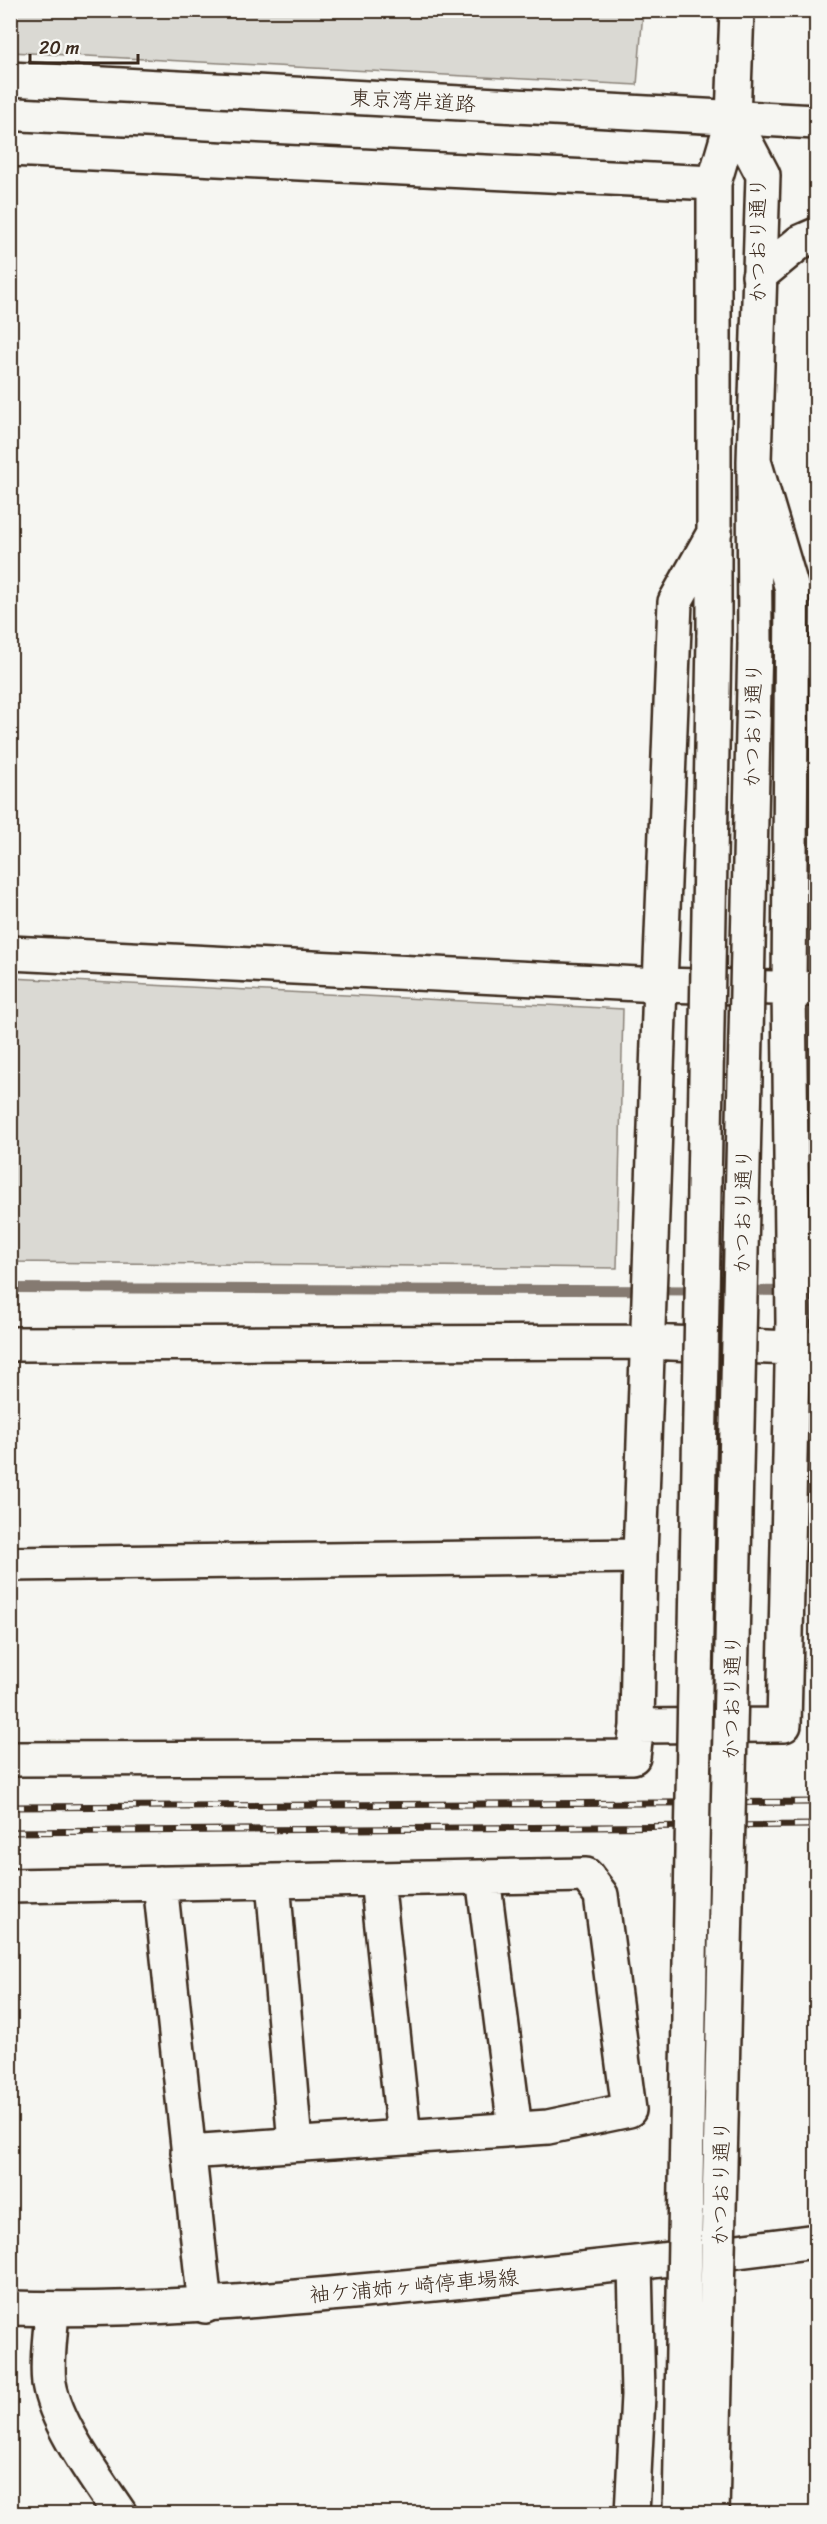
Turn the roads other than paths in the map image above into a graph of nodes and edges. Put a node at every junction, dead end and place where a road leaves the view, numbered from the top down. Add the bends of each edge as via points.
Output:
1 (737, 10) edge
2 (10, 79) edge
3 (733, 118) junction
4 (816, 122) edge
5 (10, 149) edge
6 (714, 183) junction
7 (816, 236) edge
8 (759, 276) junction
9 (754, 461) junction
10 (715, 531) junction
11 (10, 953) edge
12 (660, 985) junction
13 (803, 989) edge
14 (648, 1332) junction
15 (800, 1339) edge
16 (10, 1344) edge
17 (640, 1556) junction
18 (10, 1564) edge
19 (637, 1726) junction
20 (10, 1759) edge
21 (483, 1877) junction
22 (377, 1879) junction
23 (273, 1881) junction
24 (160, 1883) junction
25 (10, 1886) edge
26 (515, 2129) junction
27 (404, 2137) junction
28 (295, 2144) junction
29 (188, 2152) junction
30 (816, 2241) edge
31 (634, 2265) junction
32 (205, 2306) junction
33 (10, 2308) edge
34 (52, 2309) junction
35 (120, 2514) edge
36 (632, 2514) edge
37 (680, 2514) edge
38 (712, 2514) edge

1 - 3 main road
2 - 3 main road, 東京湾岸道路
3 - 4 main road, 東京湾岸道路
3 - 6 main road, かつおり通り
3 - 8 main road, かつおり通り via 763,175
5 - 6 main road
6 - 10 main road, かつおり通り
7 - 8 main road via 800,242
8 - 9 main road, かつおり通り
9 - 13 main road via 792,589
9 - 38 main road, かつおり通り, bridge via 755,643
10 - 12 main road via 675,602
10 - 37 main road, かつおり通り, bridge
11 - 12 main road
12 - 13 main road
12 - 14 main road
13 - 15 main road via 792,1250
14 - 15 main road
14 - 16 main road
14 - 17 main road
15 - 19 main road via 784,1725
17 - 18 main road
17 - 19 main road
19 - 20 main road via 633,1757
21 - 22 main road
21 - 26 main road
21 - 26 main road via 586,1875 601,1895 627,2099 628,2110 548,2127
22 - 23 main road
22 - 27 main road
23 - 24 main road
23 - 28 main road
24 - 25 main road
24 - 29 main road
26 - 27 main road
27 - 28 main road
28 - 29 main road
29 - 32 main road
30 - 31 main road, 袖ケ浦姉ヶ崎停車場線
31 - 32 main road, 袖ケ浦姉ヶ崎停車場線
31 - 36 main road via 638,2395
32 - 34 main road, 袖ケ浦姉ヶ崎停車場線
33 - 34 main road, 袖ケ浦姉ヶ崎停車場線
34 - 35 main road via 49,2382 54,2403

